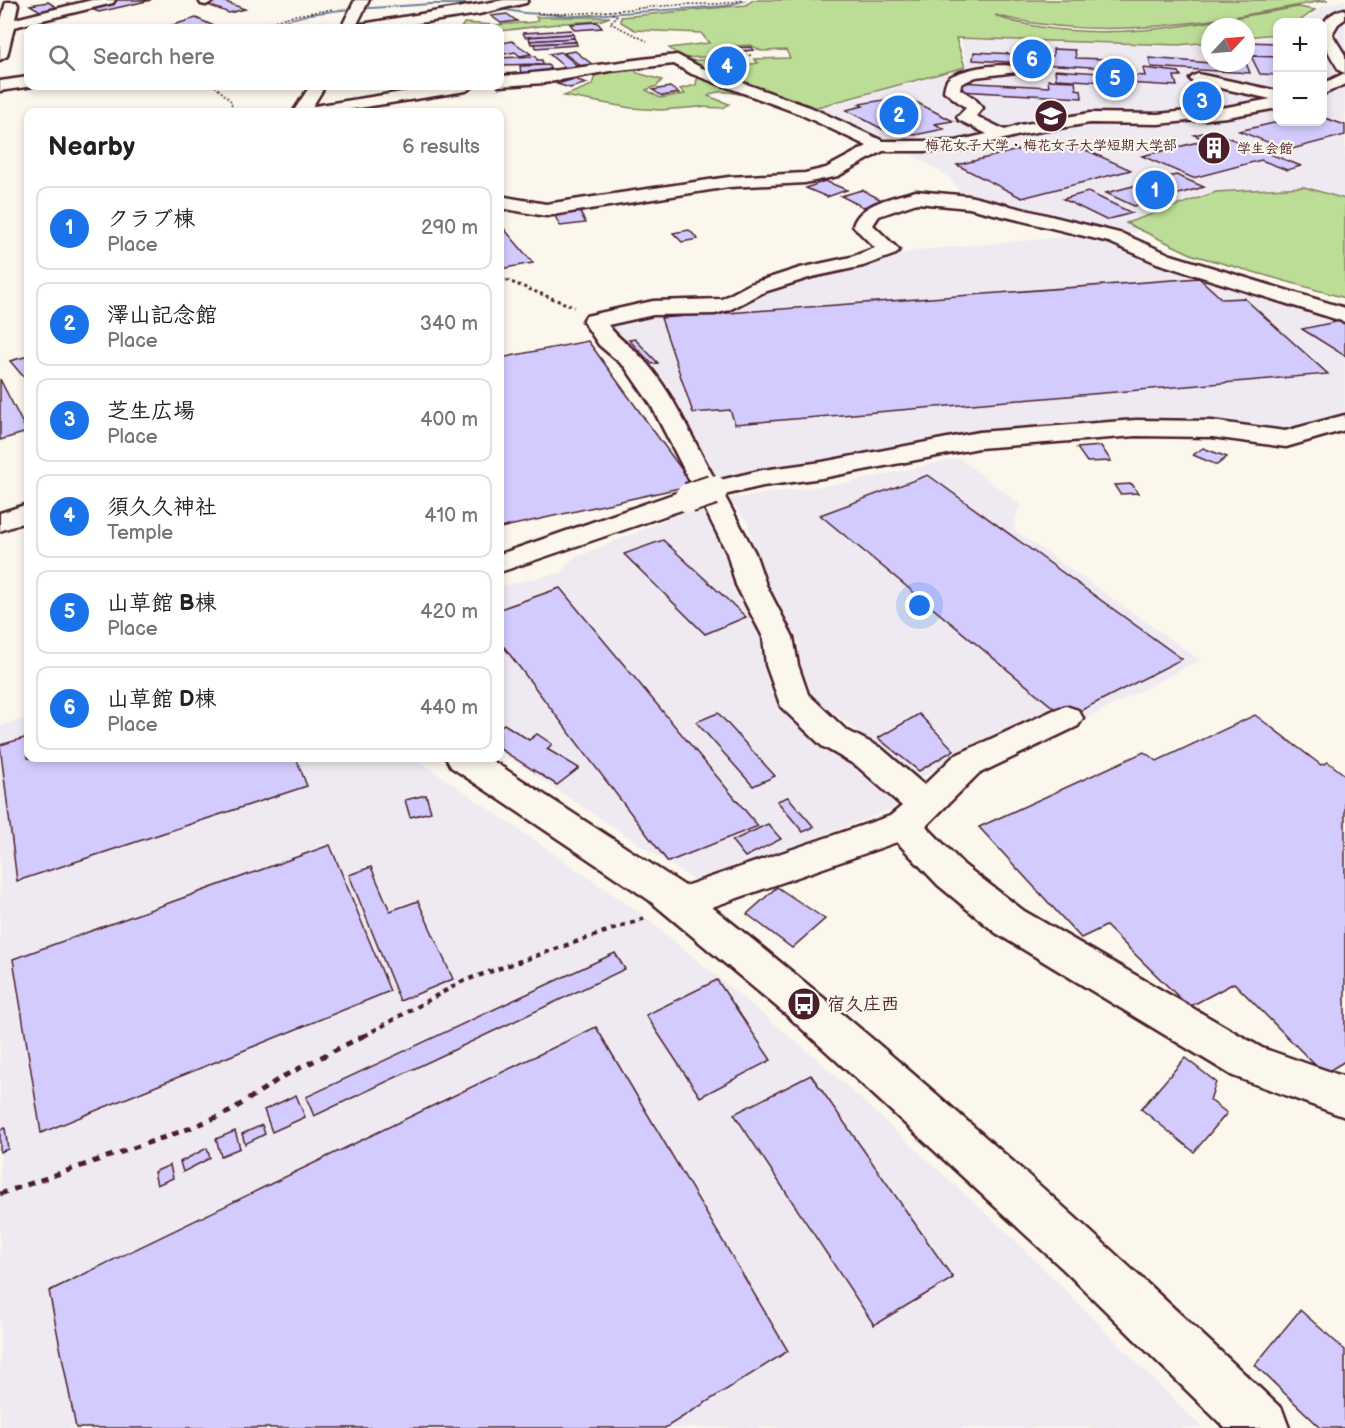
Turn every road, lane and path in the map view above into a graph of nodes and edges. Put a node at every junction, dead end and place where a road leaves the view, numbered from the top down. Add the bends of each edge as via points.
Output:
1 (12, 0) edge
2 (108, 0) edge
3 (521, 0) edge
4 (742, 0) edge
5 (359, 7) edge
6 (493, 7) junction
7 (612, 12) junction
8 (1344, 13) edge
9 (263, 24) edge
10 (350, 24) edge
11 (387, 24) edge
12 (6, 25) junction
13 (2, 47) edge
14 (742, 57) dead end
15 (677, 59) junction
16 (1345, 68) edge
17 (1011, 69) dead end
18 (1345, 78) edge
19 (1198, 79) dead end
20 (504, 81) edge
21 (24, 83) edge
22 (732, 84) junction
23 (0, 86) edge
24 (1327, 87) edge
25 (1327, 89) edge
26 (219, 90) edge
27 (315, 90) edge
28 (442, 90) edge
29 (1345, 93) edge
30 (1273, 95) edge
31 (1273, 104) edge
32 (230, 108) edge
33 (304, 108) edge
34 (332, 108) edge
35 (1047, 125) junction
36 (1004, 136) junction
37 (1079, 139) dead end
38 (880, 146) junction
39 (504, 203) edge
40 (504, 280) edge
41 (1345, 315) edge
42 (594, 321) junction
43 (1345, 422) edge
44 (24, 514) edge
45 (0, 523) edge
46 (504, 562) edge
47 (1066, 718) dead end
48 (470, 762) edge
49 (913, 815) junction
50 (683, 906) junction
51 (1345, 1097) edge
52 (0, 1194) edge
53 (1263, 1428) edge

1 - 12 street
2 - 12 street
3 - 6 street
4 - 7 path
5 - 9 path via 296,15
5 - 10 street
6 - 7 path via 554,14
6 - 11 street
7 - 15 path via 616,16 610,23
8 - 16 street via 1325,34
12 - 13 street
14 - 22 street via 738,80
15 - 20 street
15 - 22 street
17 - 36 street via 973,73 954,81 952,91 975,108 965,117
18 - 24 street
19 - 30 street
21 - 23 street
22 - 38 street via 806,111
25 - 29 street
26 - 32 path via 231,101
27 - 33 street
28 - 34 street
31 - 35 street via 1158,119 1090,118
35 - 36 street
35 - 37 street
36 - 38 street via 956,146
38 - 39 street via 832,172 805,178 729,182 546,210
40 - 42 path via 574,308
41 - 42 street via 1164,259 1116,238 969,202 916,197 865,218 863,226 888,250 757,288 729,304 653,308
42 - 49 street via 607,340 633,362 663,405 716,504 741,553 750,585 778,637 793,699 834,738 869,757
43 - 46 street via 1286,439 1212,429 1136,428 979,440 763,478 701,494
44 - 45 street
47 - 49 street via 966,765
48 - 50 street
49 - 50 street via 700,896
49 - 51 street via 951,875 1010,922 1248,1062
50 - 52 path via 463,981 282,1077 229,1112 188,1130
50 - 53 street via 804,1004 1081,1253

